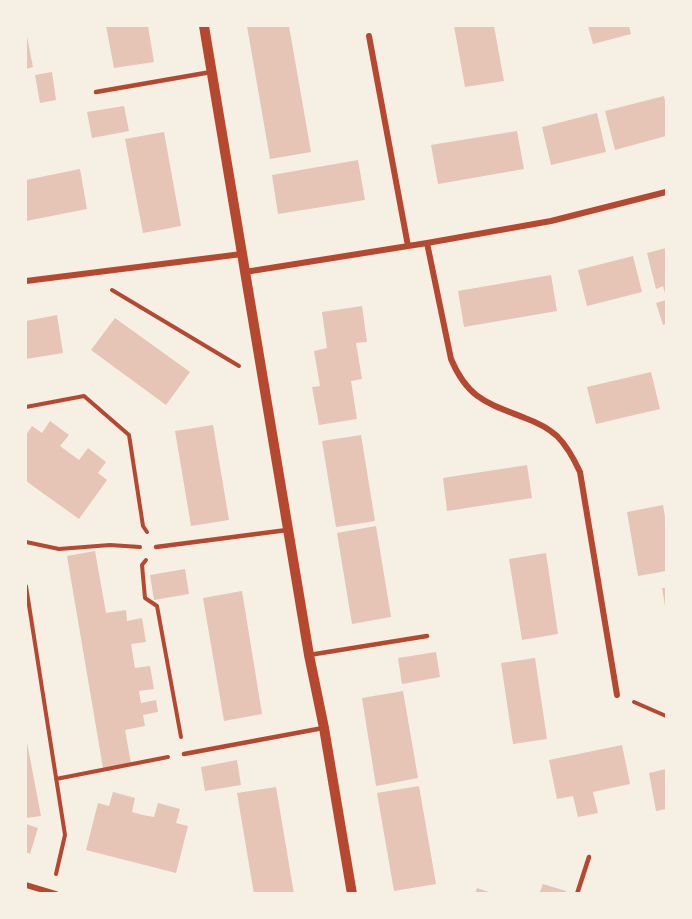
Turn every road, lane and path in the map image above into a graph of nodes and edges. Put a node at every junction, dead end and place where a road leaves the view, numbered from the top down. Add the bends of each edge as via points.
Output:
1 (204, 26) edge
2 (369, 36) dead end
3 (212, 72) junction
4 (96, 92) dead end
5 (666, 192) edge
6 (427, 243) junction
7 (408, 246) junction
8 (242, 254) junction
9 (245, 272) junction
10 (82, 273) junction
11 (26, 281) edge
12 (263, 380) junction
13 (26, 407) edge
14 (289, 530) junction
15 (26, 542) edge
16 (156, 548) junction
17 (26, 586) edge
18 (26, 625) edge
19 (32, 626) junction
20 (427, 636) dead end
21 (309, 655) junction
22 (617, 694) joint
23 (666, 716) edge
24 (324, 728) junction
25 (184, 754) junction
26 (56, 779) junction
27 (589, 857) dead end
28 (26, 885) edge
29 (40, 891) edge
30 (54, 893) edge
31 (352, 894) edge
32 (576, 894) edge

1 - 3 street
2 - 7 street
3 - 4 lane
3 - 8 street
5 - 6 street via 551,221
6 - 7 street
6 - 22 street via 451,359 459,376 486,402 538,423 557,436 571,452 580,472
7 - 9 street
8 - 9 street
8 - 10 street
9 - 12 street
10 - 11 street
10 - 12 path
12 - 14 street
13 - 16 path via 84,396 129,435 143,526
14 - 16 lane
14 - 21 street
15 - 16 path via 59,549 110,545
16 - 25 path via 142,565 146,598 157,606
17 - 19 path
18 - 19 path
19 - 26 path
20 - 21 lane
21 - 24 street
22 - 23 path
24 - 25 lane
24 - 31 street
25 - 26 path
26 - 30 path via 65,835
27 - 32 lane
28 - 29 street
29 - 30 street

